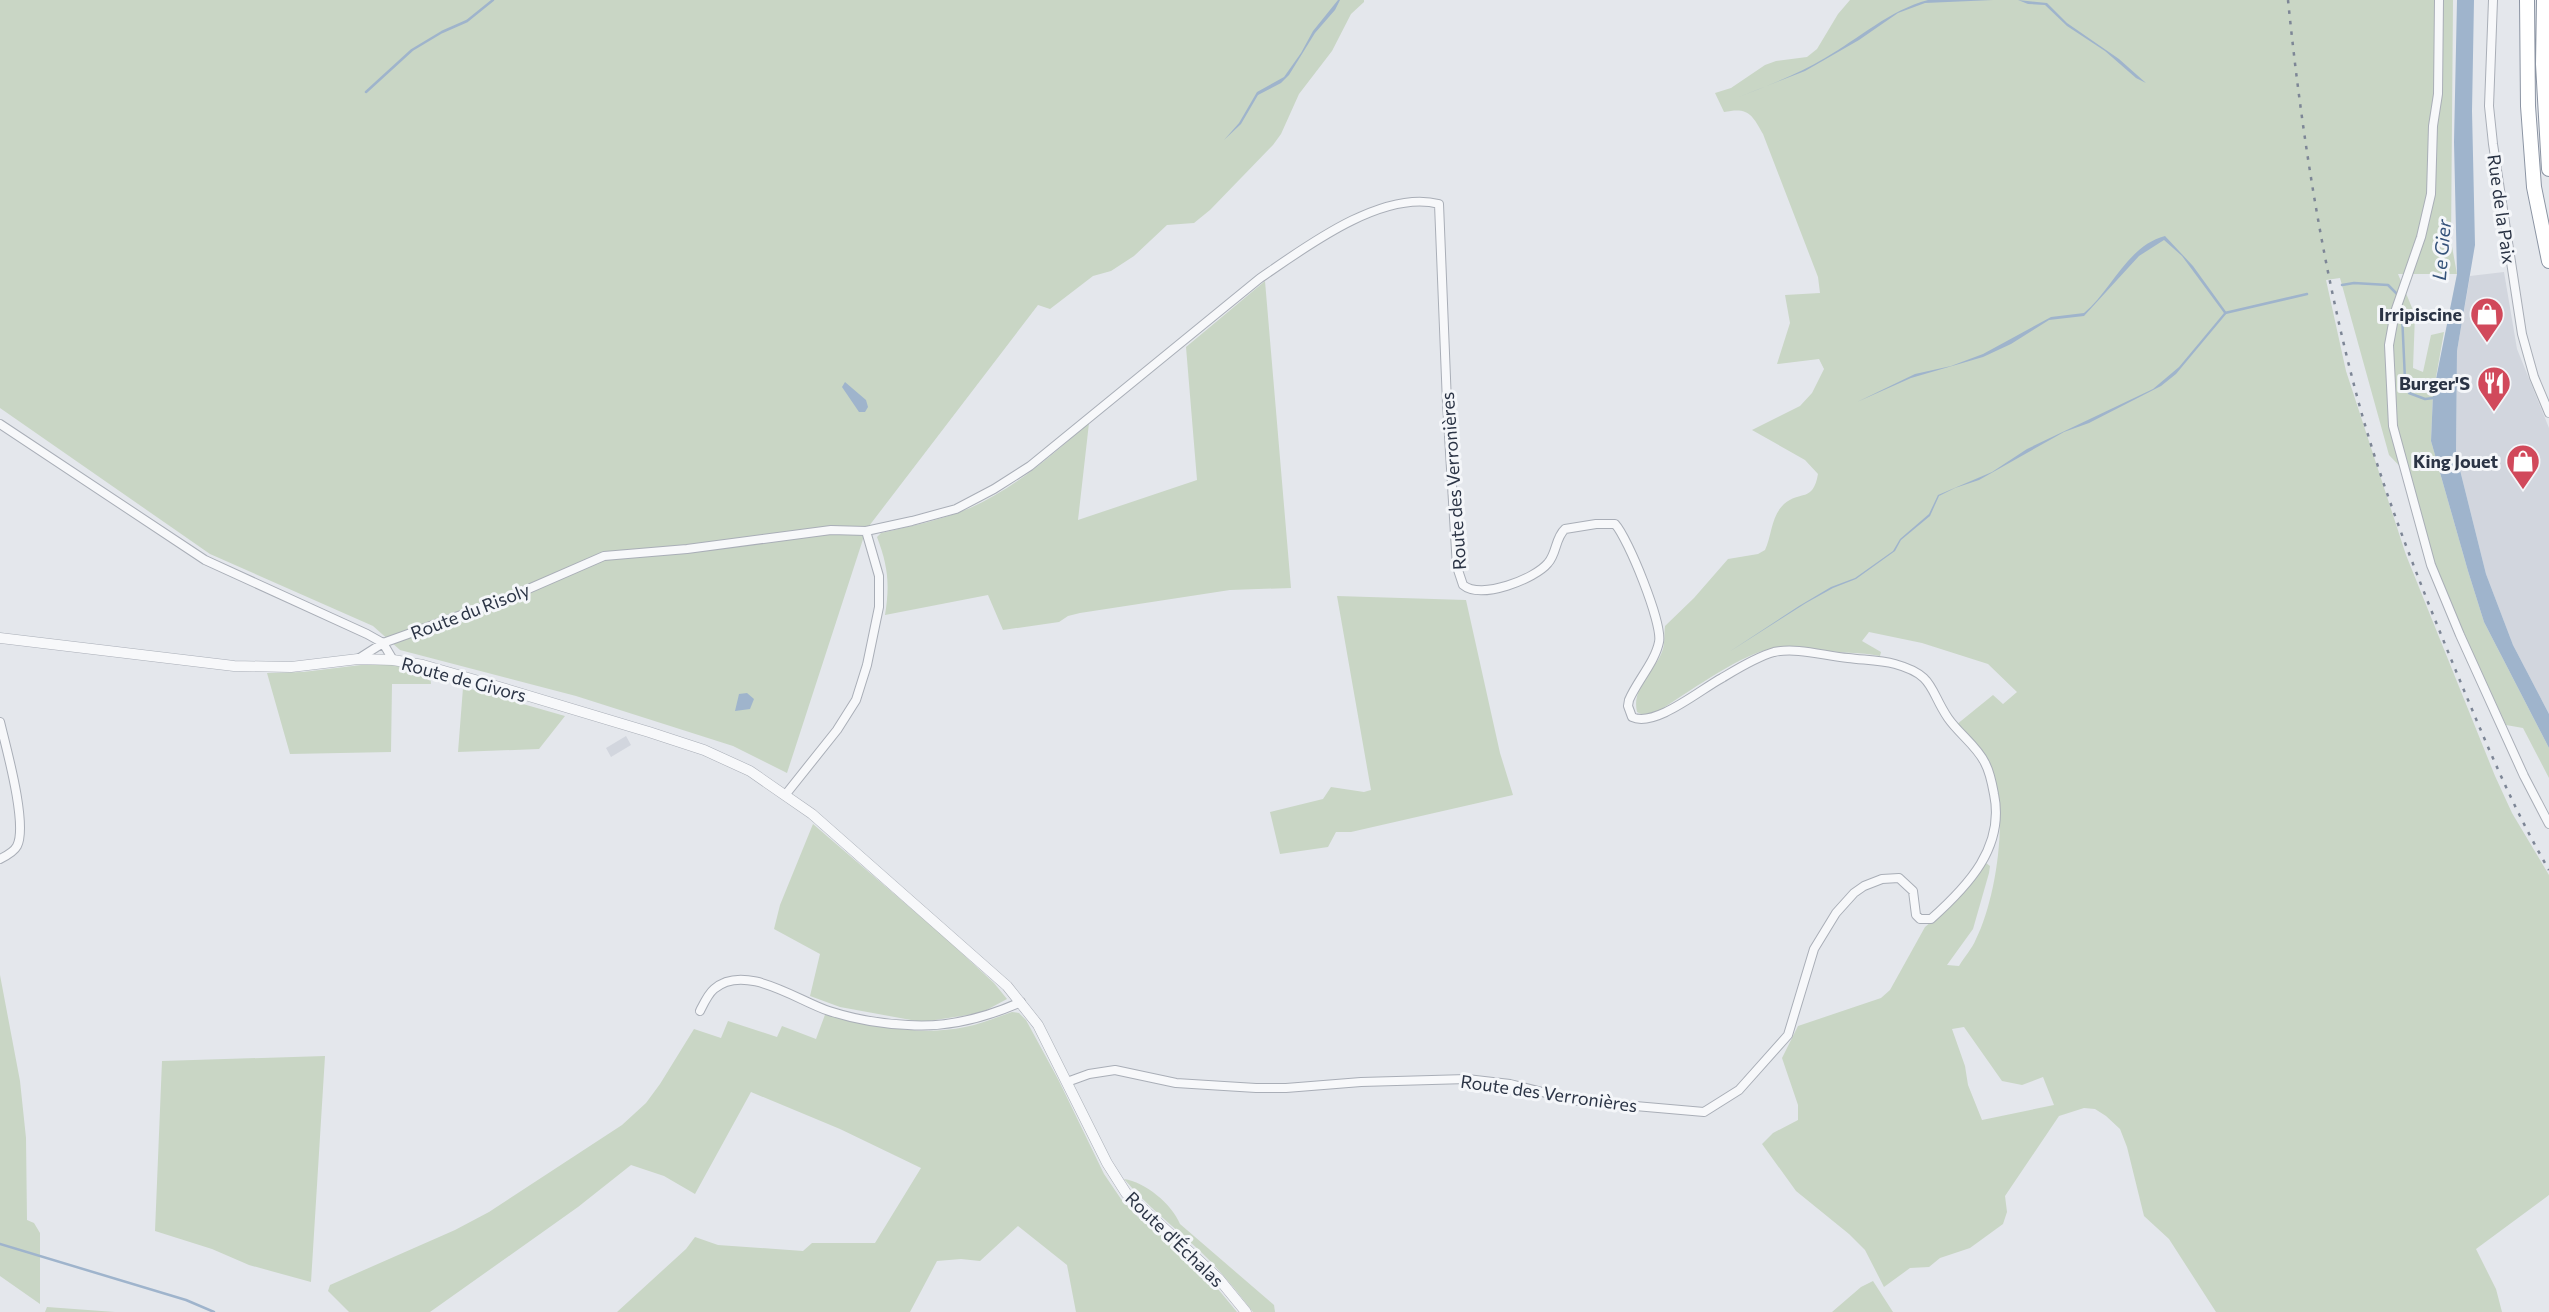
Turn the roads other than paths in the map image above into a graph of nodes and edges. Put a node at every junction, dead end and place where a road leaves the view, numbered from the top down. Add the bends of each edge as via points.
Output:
1 (2439, 0) edge
2 (2493, 0) edge
3 (2527, 0) edge
4 (2544, 0) edge
5 (2549, 169) edge
6 (2549, 261) edge
7 (2549, 413) edge
8 (0, 424) edge
9 (866, 531) junction
10 (0, 638) edge
11 (383, 643) junction
12 (358, 659) junction
13 (393, 660) junction
14 (0, 722) edge
15 (786, 794) junction
16 (2549, 824) edge
17 (0, 859) edge
18 (1021, 1002) junction
19 (700, 1011) dead end
20 (1067, 1082) junction
21 (1245, 1312) edge

1 - 16 street via 2431,194 2389,345 2393,426 2431,565
2 - 7 street, Rue de la Paix via 2489,106 2493,145 2522,334
3 - 6 highway via 2534,187
4 - 5 highway
8 - 11 street via 205,560
9 - 11 street, Route du Risoly via 831,530 604,555 503,600
9 - 15 street via 879,576 879,607 867,665 856,700
9 - 20 street, Route des Verronières via 956,509 994,489 1069,436 1270,271 1366,215 1429,201 1439,204 1447,416 1457,567 1463,585 1476,591 1529,578 1552,558 1565,529 1615,524 1641,576 1660,634 1629,700 1632,717 1642,720 1660,715 1720,678 1773,653 1894,664 1928,681 1949,720 1978,753 1990,776 1996,804 1994,832 1989,850 1964,888 1931,919 1916,915 1913,891 1899,878 1882,879 1854,893 1814,948 1788,1035 1740,1090 1703,1112 1578,1101 1467,1079 1256,1088 1176,1083 1115,1070
10 - 12 street, Route de Givors via 234,666 291,667
11 - 12 street, Route du Risoly
11 - 13 street
12 - 13 street, Route de Givors
13 - 15 street, Route de Givors via 424,665 704,750
14 - 17 street via 21,833 16,848
15 - 18 street, Route de Givors via 965,947
18 - 19 street via 959,1024 907,1026 830,1011 759,981 739,981 717,986
18 - 20 street, Route d'Échalas
20 - 21 street, Route d'Échalas via 1107,1163 1134,1203 1219,1279

